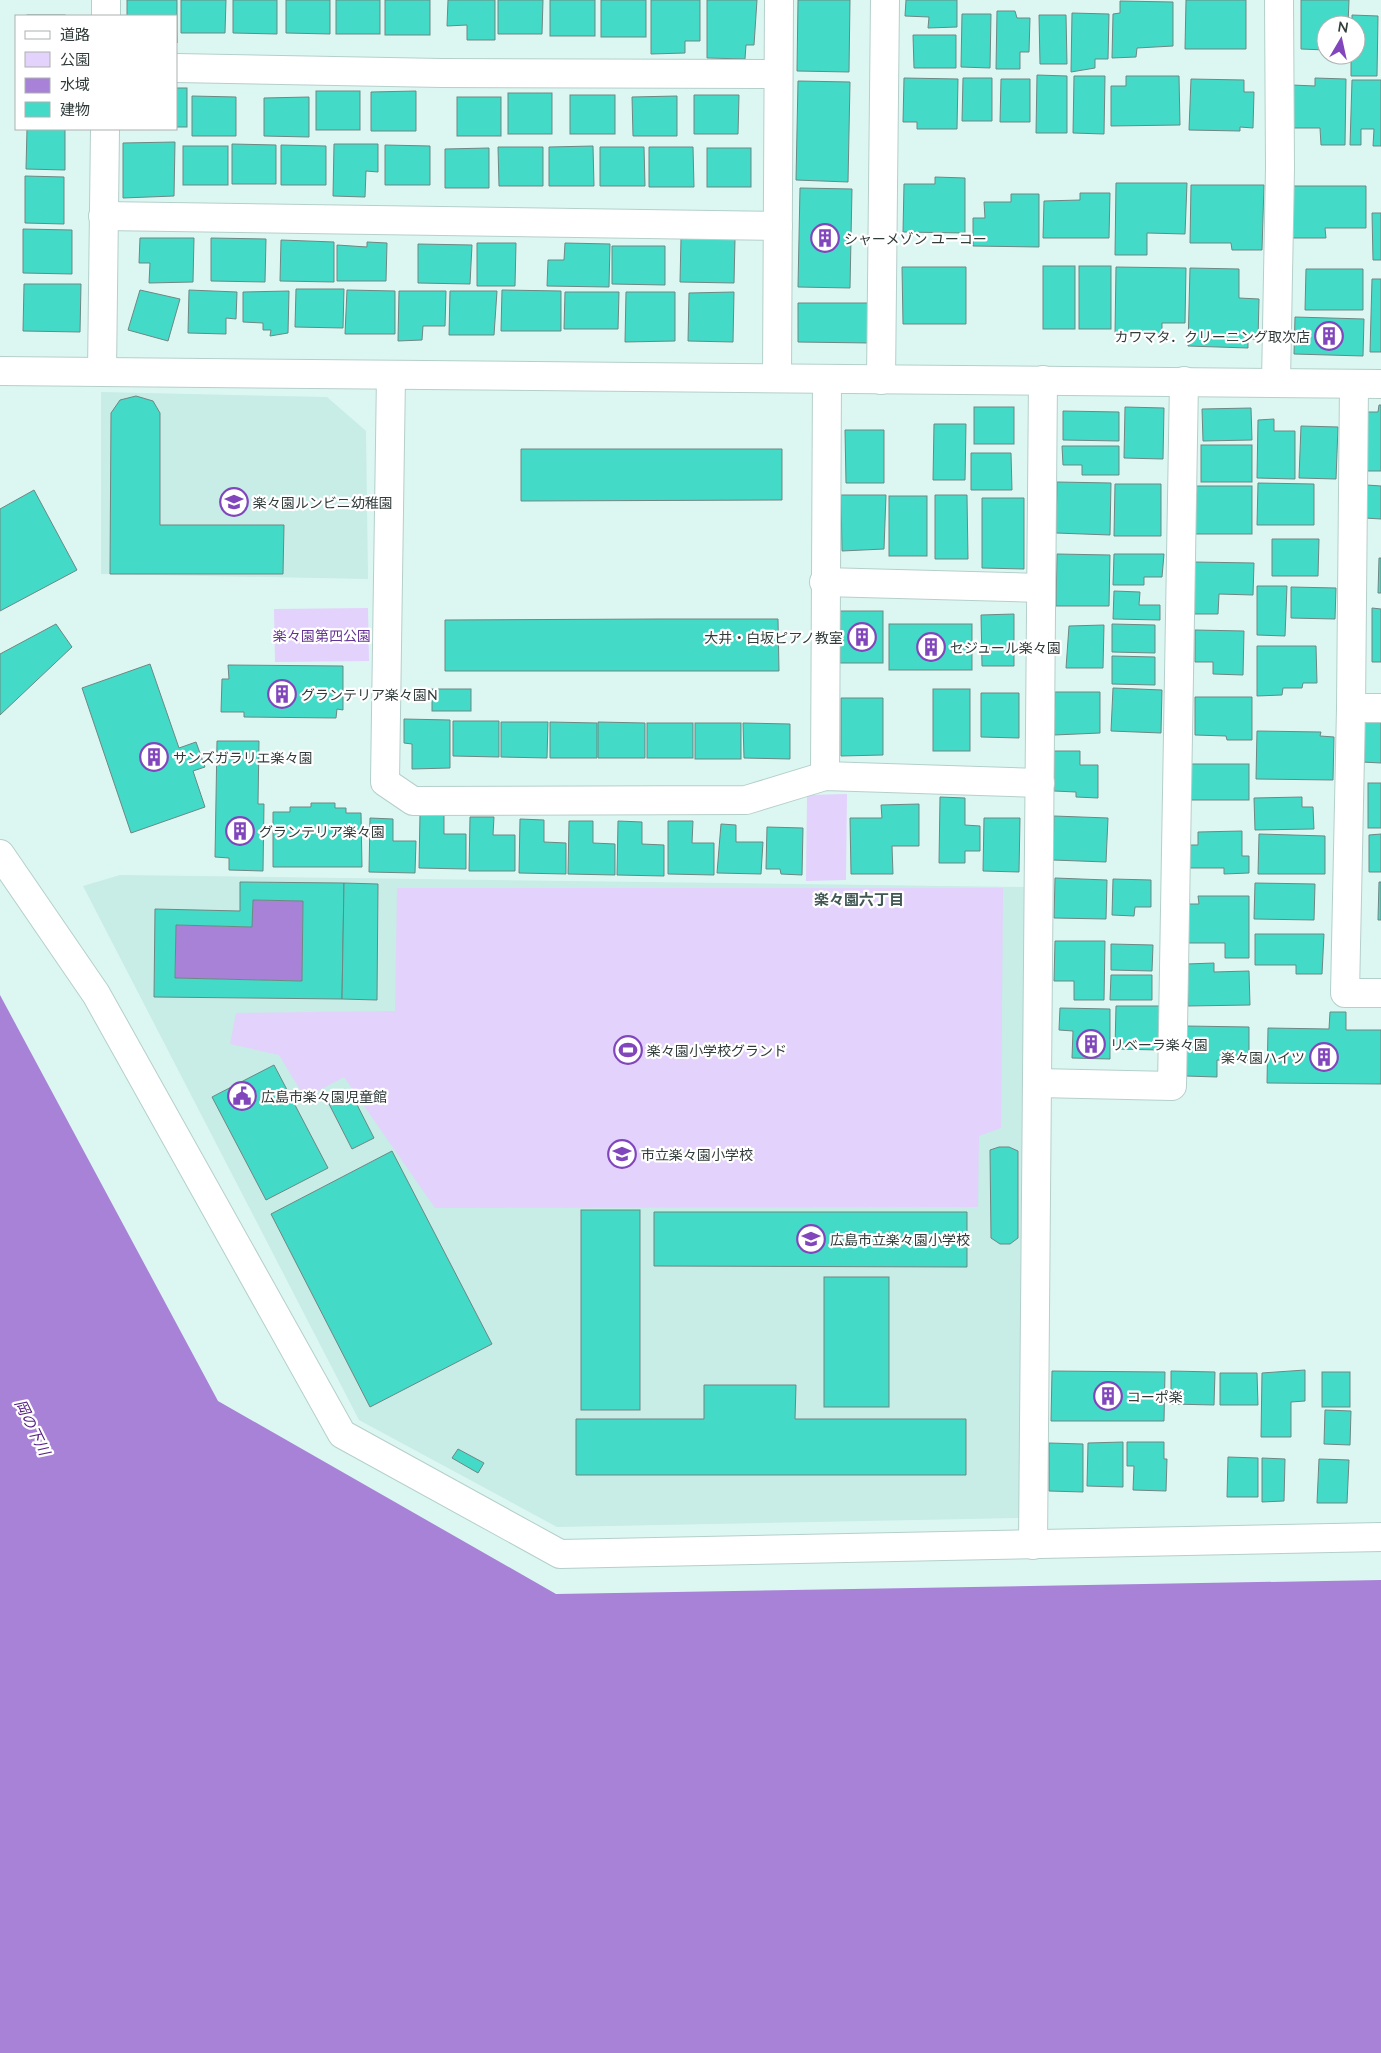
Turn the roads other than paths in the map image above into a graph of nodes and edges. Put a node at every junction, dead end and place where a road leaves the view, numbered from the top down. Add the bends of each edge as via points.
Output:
1 (106, 0) edge
2 (779, 0) edge
3 (885, 0) edge
4 (1279, 0) edge
5 (106, 15) edge
6 (178, 68) edge
7 (778, 74) junction
8 (104, 130) edge
9 (103, 216) junction
10 (778, 226) junction
11 (0, 371) edge
12 (102, 372) junction
13 (391, 375) junction
14 (777, 378) junction
15 (827, 379) junction
16 (880, 380) junction
17 (1043, 380) junction
18 (1184, 381) junction
19 (1276, 382) junction
20 (1354, 384) junction
21 (1381, 384) edge
22 (824, 582) junction
23 (1041, 588) junction
24 (1351, 708) junction
25 (1381, 708) edge
26 (825, 776) junction
27 (1040, 783) junction
28 (0, 854) edge
29 (1381, 993) edge
30 (1038, 1083) junction
31 (1381, 1537) edge
32 (1033, 1545) junction

1 - 5 street
2 - 7 street
3 - 16 street
4 - 19 street
6 - 7 street
7 - 10 street
8 - 9 street
9 - 10 street
9 - 12 street
10 - 14 street
11 - 12 street
12 - 13 street
13 - 14 street
13 - 26 street via 385,782 413,801 746,800
14 - 15 street
15 - 16 street
15 - 22 street
16 - 17 street
17 - 18 street
17 - 23 street
18 - 19 street
18 - 30 street via 1172,1086
19 - 20 street
20 - 21 street
20 - 24 street
22 - 23 street
22 - 26 street
23 - 27 street
24 - 25 street
24 - 29 street via 1345,993
26 - 27 street
27 - 30 street
28 - 32 street via 96,994 342,1434 560,1554
30 - 32 street
31 - 32 street

